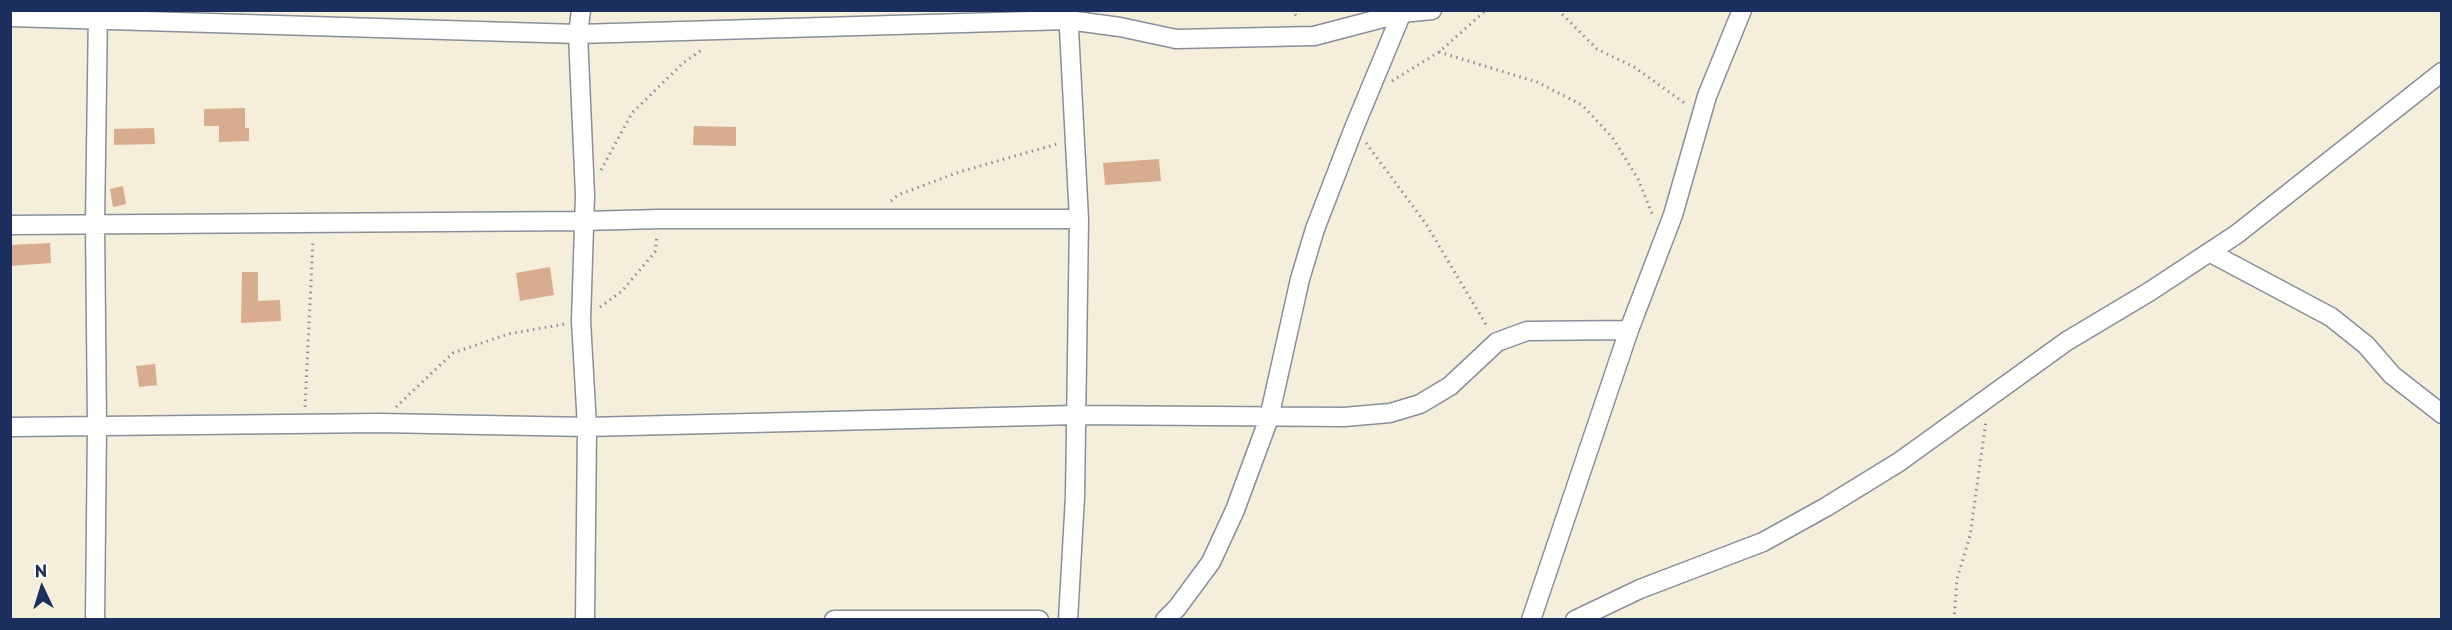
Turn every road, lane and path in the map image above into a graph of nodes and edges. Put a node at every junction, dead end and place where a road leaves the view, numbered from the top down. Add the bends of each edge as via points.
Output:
1 (581, 10) edge
2 (1432, 10) edge
3 (1486, 10) edge
4 (1558, 10) edge
5 (1742, 10) edge
6 (1403, 12) edge
7 (98, 15) edge
8 (1068, 15) edge
9 (10, 17) edge
10 (729, 30) junction
11 (578, 34) junction
12 (1439, 52) junction
13 (2442, 72) edge
14 (1368, 97) junction
15 (1702, 114) junction
16 (1354, 128) junction
17 (1076, 139) junction
18 (585, 195) junction
19 (872, 218) junction
20 (660, 219) junction
21 (1079, 219) junction
22 (583, 221) junction
23 (314, 223) junction
24 (95, 224) junction
25 (10, 225) edge
26 (1663, 241) junction
27 (2209, 252) junction
28 (581, 321) junction
29 (1629, 330) junction
30 (1497, 342) junction
31 (1989, 398) junction
32 (2442, 414) edge
33 (1076, 415) junction
34 (1269, 418) junction
35 (304, 423) junction
36 (380, 423) junction
37 (97, 425) junction
38 (10, 427) edge
39 (587, 427) junction
40 (95, 620) edge
41 (585, 620) edge
42 (834, 620) edge
43 (1039, 620) edge
44 (1068, 620) edge
45 (1165, 620) edge
46 (1531, 620) edge
47 (1575, 620) edge
48 (1953, 620) edge

1 - 11 street
2 - 6 street
3 - 12 path
4 - 15 path via 1597,50 1634,67
5 - 15 street
6 - 8 street via 1314,36 1176,39
6 - 14 street
7 - 9 street
7 - 11 street
7 - 24 street
8 - 10 street
8 - 17 street
10 - 11 street
10 - 18 path via 683,63 632,113
11 - 18 street
12 - 14 path
12 - 26 path via 1537,82 1582,105 1612,137 1638,179
13 - 27 street
14 - 16 street
15 - 26 street
16 - 30 path via 1426,224
16 - 34 street via 1300,279
17 - 19 path via 959,172 898,195
17 - 21 street
18 - 22 street
19 - 20 street
19 - 21 street
20 - 22 street
20 - 28 path via 655,252 622,291
21 - 33 street
22 - 23 street
22 - 28 street
23 - 24 street
23 - 35 path
24 - 25 street
24 - 37 street
26 - 29 street
27 - 31 street via 2067,341
27 - 32 street via 2331,317 2366,345 2392,375
28 - 36 path via 508,334 453,353
28 - 39 street
29 - 30 street via 1527,331
29 - 46 street
30 - 34 street via 1450,386 1420,404 1390,413
31 - 47 street via 1899,462 1763,542 1640,589
31 - 48 path via 1970,536 1957,579
33 - 34 street
33 - 39 street
33 - 44 street
34 - 45 street via 1211,562
35 - 36 street
35 - 37 street
36 - 39 street
37 - 38 street
37 - 40 street
39 - 41 street
42 - 43 street

